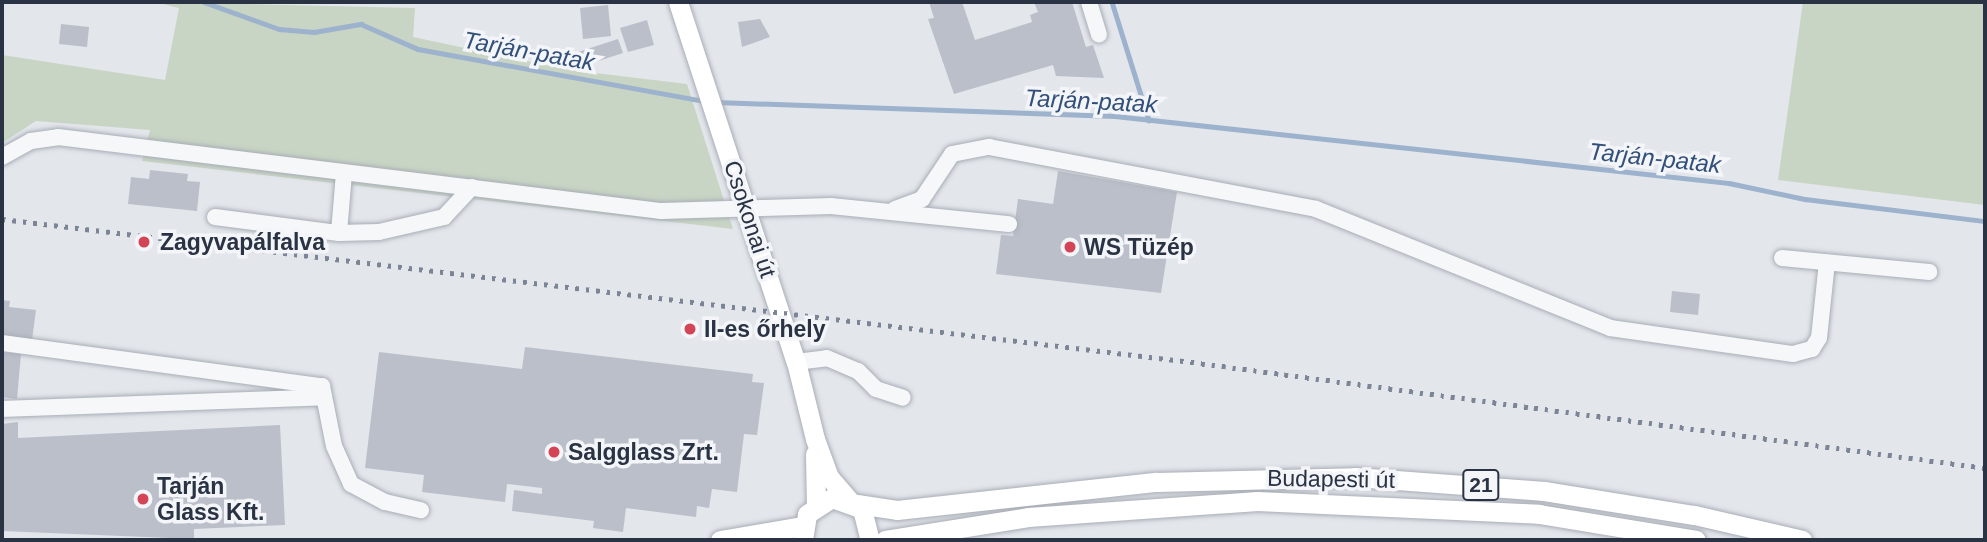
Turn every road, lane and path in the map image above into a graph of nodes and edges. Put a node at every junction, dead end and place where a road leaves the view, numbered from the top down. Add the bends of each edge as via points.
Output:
1 (678, 2) edge
2 (1089, 2) edge
3 (1100, 34) dead end
4 (2, 157) edge
5 (344, 173) junction
6 (472, 187) junction
7 (746, 205) junction
8 (895, 209) junction
9 (215, 217) dead end
10 (1009, 224) dead end
11 (339, 233) junction
12 (1782, 258) dead end
13 (1827, 262) junction
14 (1929, 272) dead end
15 (2, 343) edge
16 (796, 362) junction
17 (324, 397) junction
18 (903, 398) dead end
19 (2, 409) edge
20 (815, 439) junction
21 (853, 502) junction
22 (816, 505) junction
23 (421, 510) dead end
24 (803, 533) edge
25 (720, 540) edge
26 (870, 540) edge
27 (886, 540) edge
28 (1696, 540) edge
29 (1802, 540) edge

1 - 7 main road, Csokonai út
2 - 3 street
4 - 5 street via 45,137
5 - 6 street
5 - 11 street
6 - 7 street via 671,212
6 - 11 street via 444,217 379,232
7 - 8 street
7 - 16 main road, Csokonai út
8 - 10 street
8 - 13 street via 922,199 952,154 989,147 1316,209 1631,334 1793,354 1812,349 1819,338
9 - 11 street
12 - 13 street
13 - 14 street
15 - 17 street via 322,386
16 - 18 street via 827,359 858,371 876,389
16 - 20 main road, Csokonai út
17 - 19 street
17 - 23 street via 334,446 352,484 384,502
20 - 21 main road via 829,477
20 - 22 main road
21 - 22 main road, 21 via 832,498
21 - 26 main road via 870,522
21 - 29 main road, Budapesti út / 21 via 897,510 1156,482 1355,477 1544,491 1695,515
22 - 24 main road
24 - 25 main road
27 - 28 main road, Budapesti út / 21 via 1028,517 1257,501 1539,513

